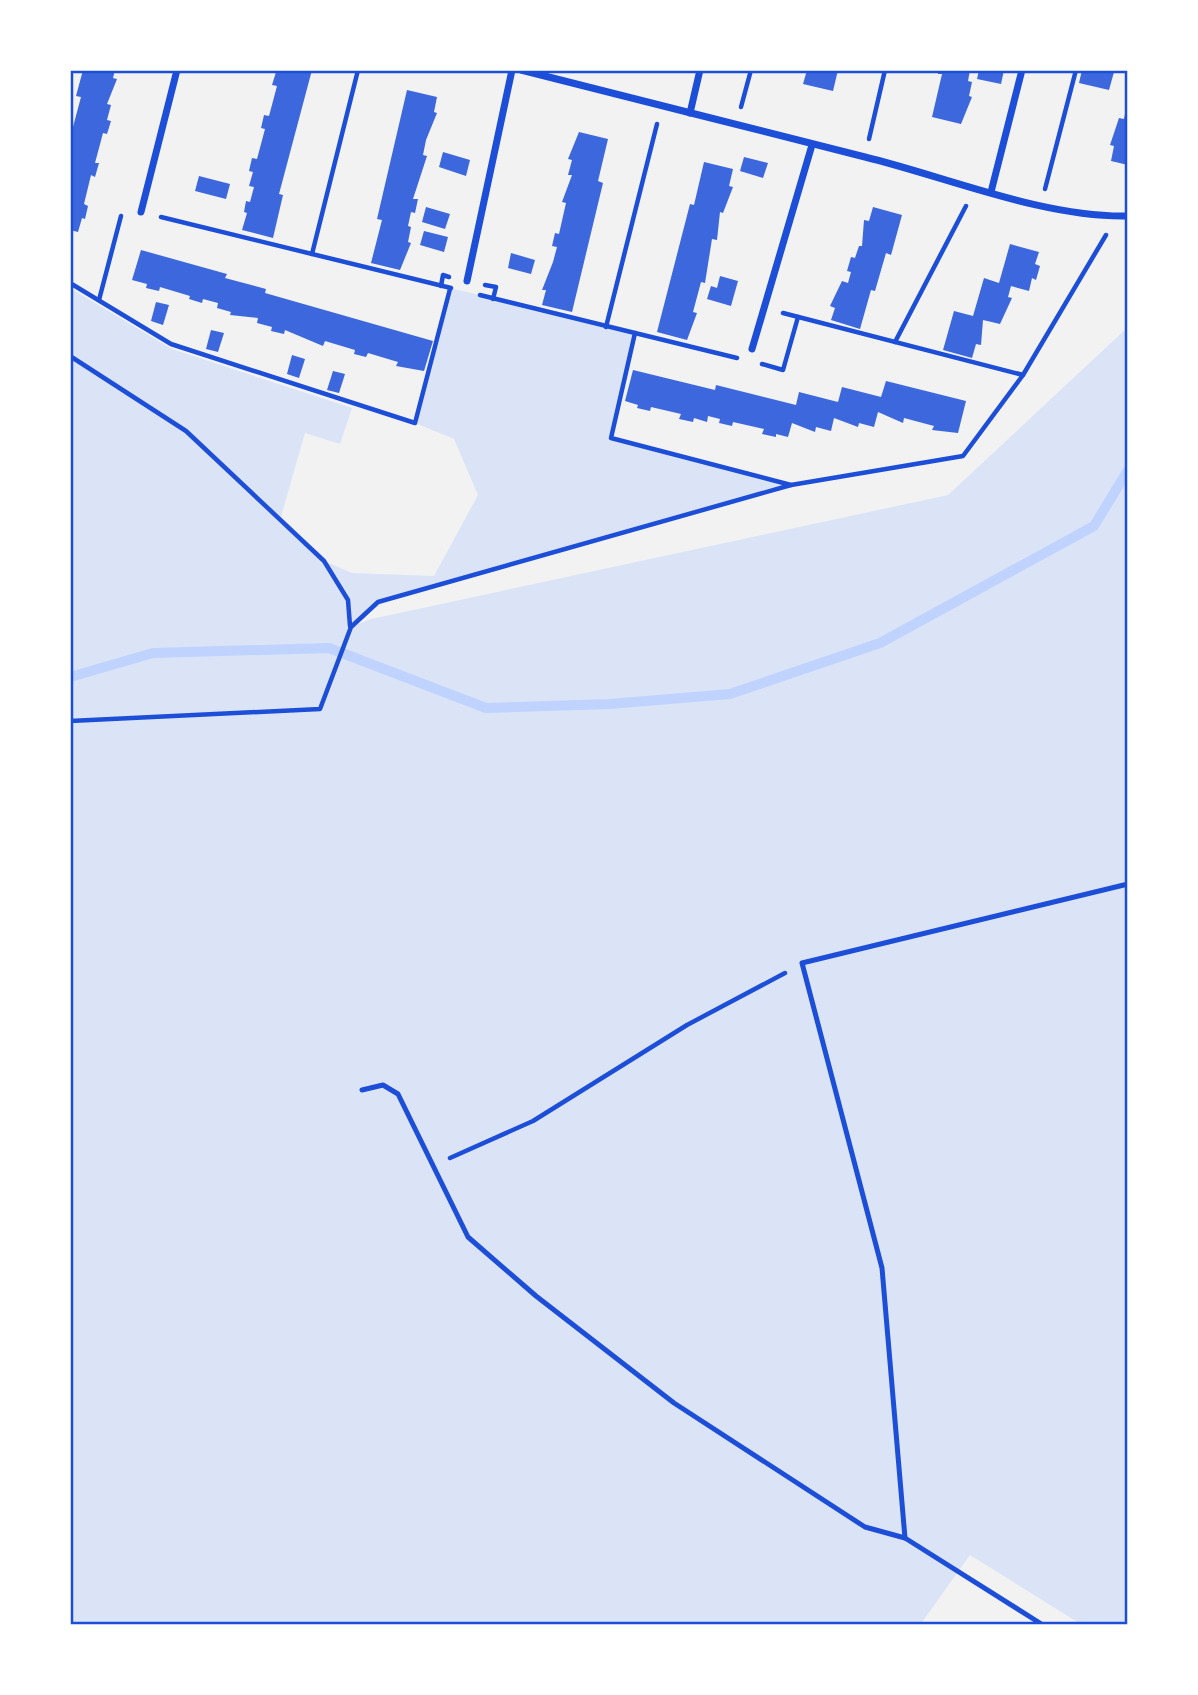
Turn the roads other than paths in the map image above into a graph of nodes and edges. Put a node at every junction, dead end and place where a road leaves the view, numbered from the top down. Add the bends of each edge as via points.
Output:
1 (177, 70) edge
2 (512, 70) edge
3 (521, 70) edge
4 (700, 70) edge
5 (1022, 70) edge
6 (690, 113) junction
7 (812, 145) junction
8 (991, 192) junction
9 (141, 212) road end
10 (1128, 216) edge
11 (467, 281) dead end
12 (752, 349) dead end
13 (1128, 884) edge
14 (362, 1090) dead end
15 (905, 1538) junction
16 (1043, 1625) edge

1 - 9 street
2 - 11 street
3 - 6 street
4 - 6 street
5 - 8 street
6 - 7 street
7 - 8 street
7 - 12 street
8 - 10 street via 1079,212
13 - 15 lane via 802,964 882,1268
14 - 15 lane via 383,1086 398,1094 468,1237 536,1296 685,1411 864,1527
15 - 16 lane

